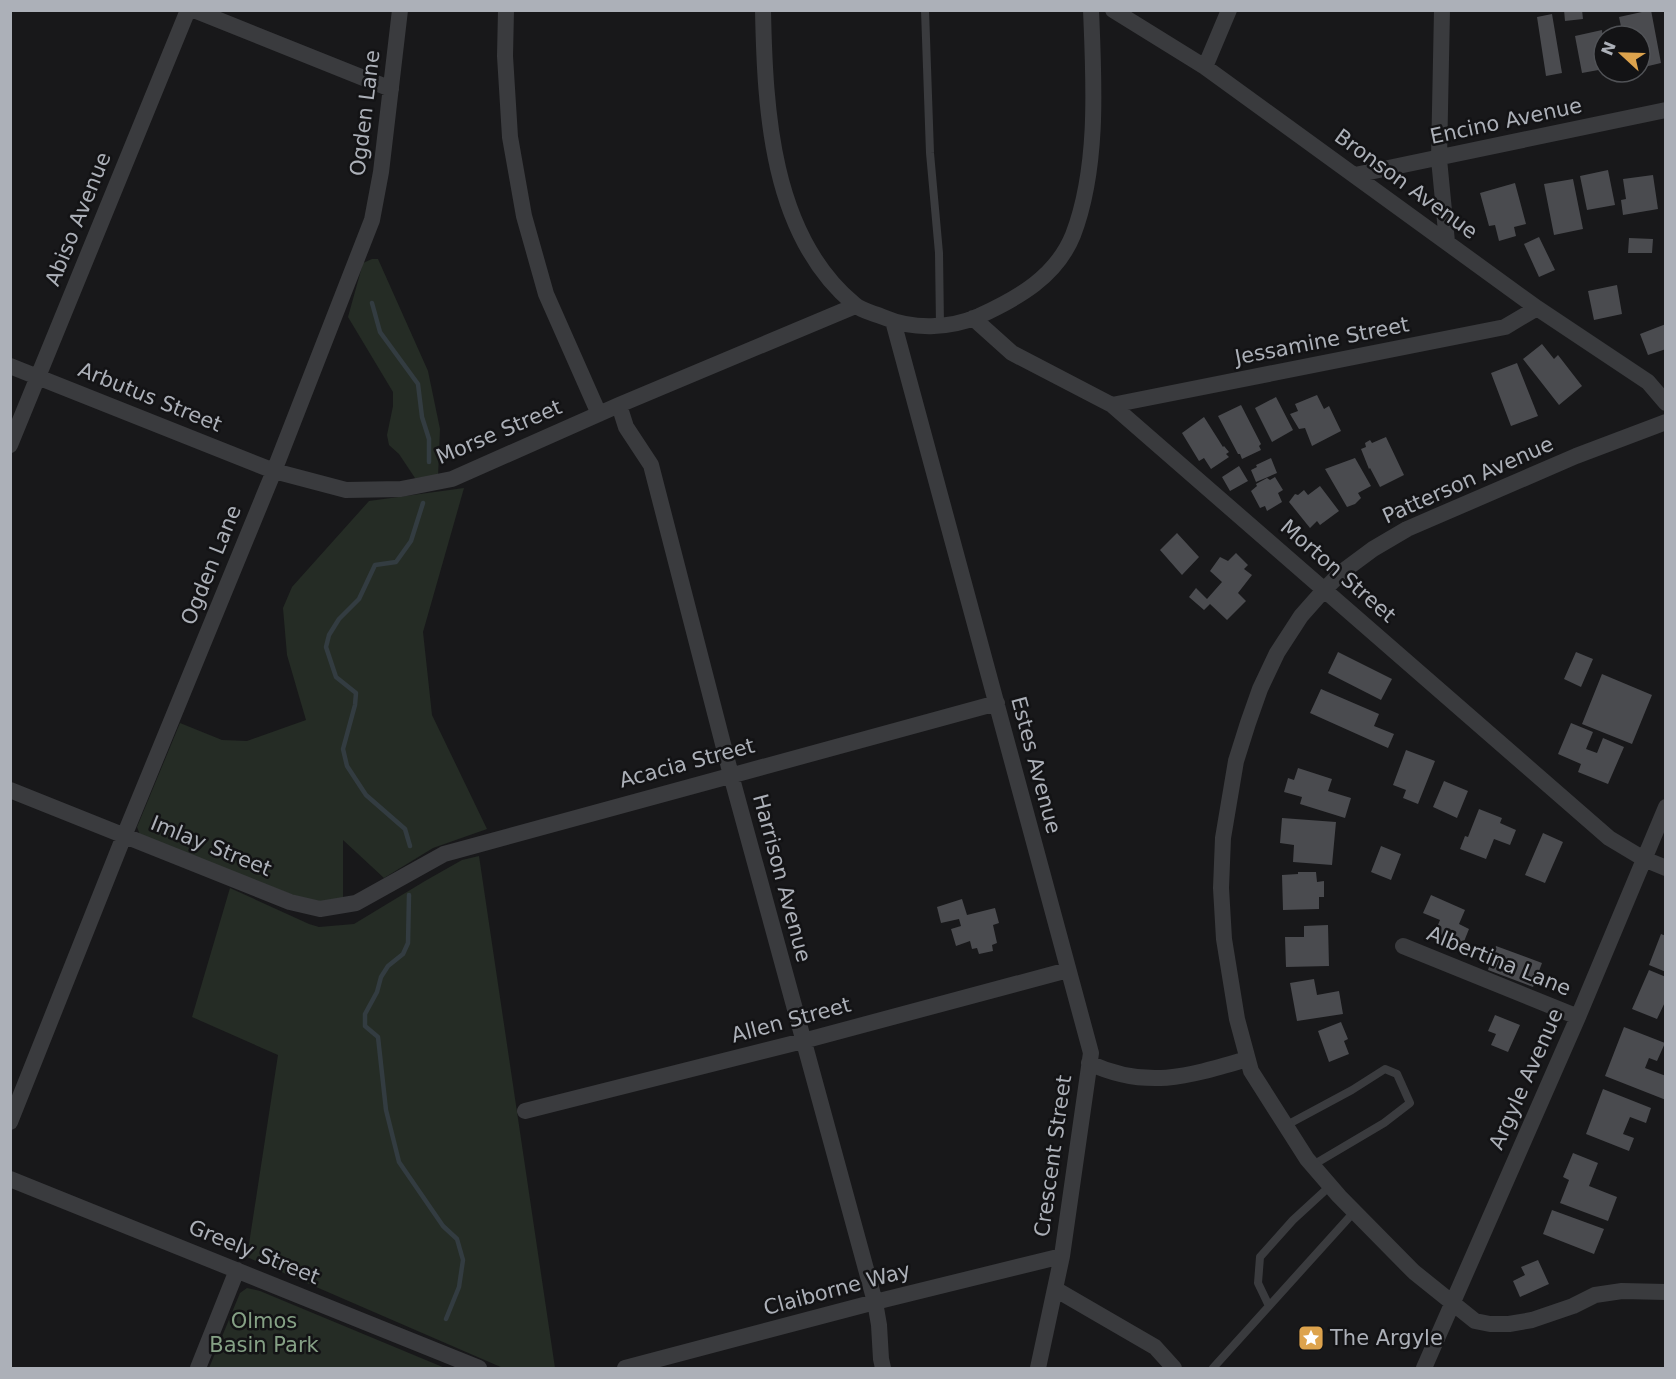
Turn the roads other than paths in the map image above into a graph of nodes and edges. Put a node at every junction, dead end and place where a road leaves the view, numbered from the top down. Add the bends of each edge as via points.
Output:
1 (188, 10) edge
2 (194, 10) edge
3 (400, 10) edge
4 (506, 10) edge
5 (763, 10) edge
6 (925, 10) edge
7 (1091, 10) edge
8 (1113, 10) edge
9 (1229, 10) edge
10 (1442, 10) edge
11 (1205, 67) junction
12 (391, 89) junction
13 (1665, 110) edge
14 (1439, 159) junction
15 (1355, 175) junction
16 (1447, 242) junction
17 (855, 306) junction
18 (1537, 308) junction
19 (974, 318) junction
20 (893, 321) junction
21 (940, 326) junction
22 (10, 366) edge
23 (38, 376) junction
24 (1665, 403) edge
25 (619, 405) junction
26 (1112, 405) junction
27 (599, 414) junction
28 (1665, 422) edge
29 (10, 445) edge
30 (274, 471) junction
31 (1324, 590) junction
32 (997, 703) junction
33 (731, 775) junction
34 (10, 790) edge
35 (1665, 807) edge
36 (124, 836) junction
37 (1644, 859) junction
38 (1665, 868) edge
39 (396, 882) joint
40 (1403, 946) dead end
41 (1068, 970) junction
42 (1578, 1017) junction
43 (803, 1041) junction
44 (1247, 1059) junction
45 (1089, 1063) junction
46 (525, 1111) dead end
47 (10, 1122) edge
48 (1285, 1126) junction
49 (1313, 1165) junction
50 (10, 1179) edge
51 (1330, 1186) junction
52 (1354, 1212) junction
53 (1062, 1256) junction
54 (237, 1270) junction
55 (1055, 1289) junction
56 (1665, 1292) edge
57 (875, 1302) junction
58 (1453, 1302) junction
59 (1269, 1306) junction
60 (198, 1368) edge
61 (479, 1368) edge
62 (625, 1368) edge
63 (883, 1368) edge
64 (1038, 1368) edge
65 (1174, 1368) edge
66 (1213, 1368) edge
67 (1424, 1368) edge

1 - 23 street, Abiso Avenue
2 - 12 street
3 - 12 street, Ogden Lane
4 - 27 street via 504,56 510,137 524,216 546,294
5 - 17 street via 764,79 789,210 828,278
6 - 21 lane
7 - 19 street via 1091,151 1072,237 1034,287
8 - 11 street, Bronson Avenue
9 - 11 street
10 - 14 street
11 - 15 street, Bronson Avenue
12 - 30 street, Ogden Lane via 372,220
13 - 14 street, Encino Avenue
14 - 15 street, Encino Avenue
14 - 16 street
15 - 16 street, Bronson Avenue
16 - 18 street, Bronson Avenue
17 - 20 street
17 - 25 street
18 - 24 street, Bronson Avenue via 1648,382
18 - 26 street, Jessamine Street via 1505,327
19 - 21 street
19 - 26 street, Morton Street via 1012,353
20 - 21 street via 929,328
20 - 32 street, Estes Avenue
22 - 23 street, Arbutus Street
23 - 29 street, Abiso Avenue
23 - 30 street, Arbutus Street
25 - 27 street, Morse Street
25 - 33 street, Harrison Avenue via 626,427 651,465
26 - 31 street, Morton Street
27 - 30 street, Morse Street via 452,479 401,489 346,490
28 - 31 street, Patterson Avenue via 1407,529 1373,549
30 - 36 street, Ogden Lane
31 - 37 street, Morton Street via 1609,838
31 - 44 street, Patterson Avenue via 1283,643 1260,689 1236,761 1221,888 1224,939
32 - 33 street, Acacia Street
32 - 41 street, Estes Avenue
33 - 39 street, Acacia Street via 444,854
33 - 43 street, Harrison Avenue
34 - 36 street, Imlay Street
35 - 37 street, Argyle Avenue
36 - 39 street, Imlay Street via 290,902 320,909 356,903
36 - 47 street, Ogden Lane
37 - 38 street, Morton Street
37 - 42 street, Argyle Avenue
40 - 42 street, Albertina Lane
41 - 43 street, Allen Street
41 - 45 street, Estes Avenue via 1090,1053
42 - 58 street, Argyle Avenue
43 - 46 street, Allen Street
43 - 57 street, Harrison Avenue
44 - 45 street via 1166,1078 1132,1078
44 - 48 street, Patterson Avenue
45 - 53 street, Crescent Street
48 - 49 street, Patterson Avenue
48 - 49 lane via 1385,1069 1397,1074 1410,1103
49 - 51 street, Patterson Avenue
50 - 54 street, Greely Street
51 - 52 street, Patterson Avenue
51 - 59 lane via 1260,1257 1258,1283
52 - 58 street, Patterson Avenue via 1414,1272
52 - 59 lane
53 - 55 street, Crescent Street
53 - 57 street, Claiborne Way
54 - 60 street
54 - 61 street, Greely Street
55 - 64 street
55 - 65 street via 1155,1347
56 - 58 street, Patterson Avenue via 1595,1295 1532,1320 1509,1324 1475,1321
57 - 62 street, Claiborne Way
57 - 63 street, Harrison Avenue
58 - 67 street, Argyle Avenue
59 - 66 lane

